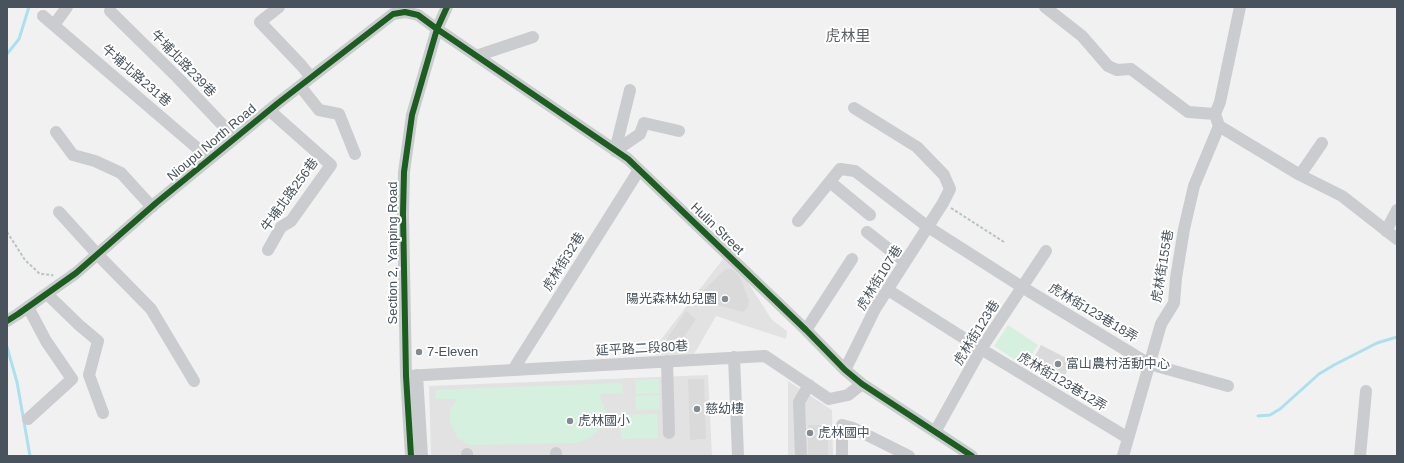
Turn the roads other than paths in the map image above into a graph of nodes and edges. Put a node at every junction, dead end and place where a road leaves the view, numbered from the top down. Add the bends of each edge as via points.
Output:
1 (67, 7) edge
2 (279, 7) edge
3 (447, 7) edge
4 (1045, 7) edge
5 (1240, 7) edge
6 (110, 11) dead end
7 (417, 11) edge
8 (43, 16) dead end
9 (54, 25) junction
10 (437, 29) junction
11 (533, 37) dead end
12 (476, 56) junction
13 (311, 77) junction
14 (300, 86) junction
15 (630, 90) dead end
16 (854, 108) dead end
17 (269, 110) junction
18 (1215, 114) junction
19 (1219, 126) junction
20 (679, 131) dead end
21 (56, 132) dead end
22 (235, 138) junction
23 (1322, 143) dead end
24 (615, 151) junction
25 (355, 154) dead end
26 (210, 159) junction
27 (639, 170) junction
28 (1300, 175) junction
29 (830, 182) junction
30 (152, 208) junction
31 (1397, 210) edge
32 (59, 212) dead end
33 (870, 215) dead end
34 (798, 221) dead end
35 (928, 227) junction
36 (1386, 231) junction
37 (867, 232) dead end
38 (1397, 239) edge
39 (268, 250) dead end
40 (1046, 251) dead end
41 (98, 255) junction
42 (852, 259) dead end
43 (905, 262) junction
44 (1022, 287) junction
45 (888, 290) junction
46 (48, 294) junction
47 (28, 307) junction
48 (7, 321) edge
49 (806, 330) junction
50 (981, 349) junction
51 (734, 357) junction
52 (668, 362) junction
53 (1150, 364) junction
54 (513, 370) junction
55 (845, 370) junction
56 (411, 376) junction
57 (194, 381) dead end
58 (862, 384) junction
59 (809, 385) junction
60 (1228, 386) dead end
61 (1366, 391) dead end
62 (103, 413) dead end
63 (28, 418) dead end
64 (669, 432) dead end
65 (935, 432) junction
66 (1128, 438) junction
67 (411, 456) edge
68 (422, 456) edge
69 (738, 456) edge
70 (801, 456) edge
71 (842, 456) edge
72 (908, 456) edge
73 (972, 456) edge
74 (1123, 456) edge
75 (1360, 456) edge

1 - 9 street
2 - 13 street via 260,22
3 - 10 street, Section 2, Yanping Road
4 - 18 street via 1082,36 1108,66 1117,70 1131,69 1188,112
5 - 18 street via 1220,102
6 - 22 street, 牛埔北路239巷 via 177,76
7 - 10 street, Nioupu North Road
7 - 13 street, Nioupu North Road via 393,14
8 - 9 street, 牛埔北路231巷
9 - 26 street, 牛埔北路231巷
10 - 12 street, Hulin Street
10 - 56 street, Section 2, Yanping Road via 412,115 404,172 402,214
11 - 12 street
12 - 24 street, Hulin Street
13 - 14 street, Nioupu North Road
14 - 17 street, Nioupu North Road
14 - 25 street via 319,110 339,114
15 - 24 street
16 - 35 street, 虎林街107巷 via 917,147 944,175 950,189
17 - 22 street, Nioupu North Road
17 - 39 street, 牛埔北路256巷 via 331,165 291,221 281,227
18 - 19 street
19 - 28 street
19 - 53 street, 虎林街155巷 via 1194,186 1184,229 1174,303 1161,324
20 - 24 street via 644,123 640,134
21 - 30 street via 73,155 122,173
22 - 26 street, Nioupu North Road
23 - 28 street
24 - 27 street, Hulin Street
26 - 30 street, Nioupu North Road
27 - 49 street, Hulin Street
27 - 54 street, 虎林街32巷
28 - 36 street via 1342,196
29 - 33 street
29 - 34 street
29 - 35 street, 虎林街123巷18弄 via 840,169 855,171
30 - 41 street, Nioupu North Road
31 - 36 street
32 - 41 street
35 - 43 street, 虎林街107巷
35 - 44 street, 虎林街123巷18弄
36 - 38 street
37 - 43 street
40 - 44 street, 虎林街123巷
41 - 46 street, Nioupu North Road
41 - 57 street via 151,308
42 - 49 street
43 - 45 street, 虎林街107巷
44 - 50 street, 虎林街123巷
44 - 53 street, 虎林街123巷18弄
45 - 50 street, 虎林街123巷12弄
45 - 55 street, 虎林街107巷 via 875,309
46 - 47 street, Nioupu North Road
46 - 62 street via 98,341 89,375
47 - 48 street, Nioupu North Road
47 - 63 street via 46,341 72,379
49 - 55 street, Hulin Street
50 - 65 street, 虎林街123巷
50 - 66 street, 虎林街123巷12弄
51 - 52 street, 延平路二段80巷
51 - 59 street, 延平路二段80巷 via 765,356
51 - 69 street
52 - 54 street, 延平路二段80巷
52 - 64 street
53 - 60 street, 虎林街123巷18弄
53 - 66 street, 虎林街155巷
54 - 56 street, 延平路二段80巷
55 - 58 street, Hulin Street
56 - 67 street, Section 2, Yanping Road
56 - 68 street
58 - 59 street, 延平路二段80巷 via 848,395 829,399
58 - 65 street, Hulin Street
59 - 70 street via 799,402
61 - 75 street
65 - 73 street, Hulin Street
66 - 74 street, 虎林街155巷
71 - 72 street via 842,425

